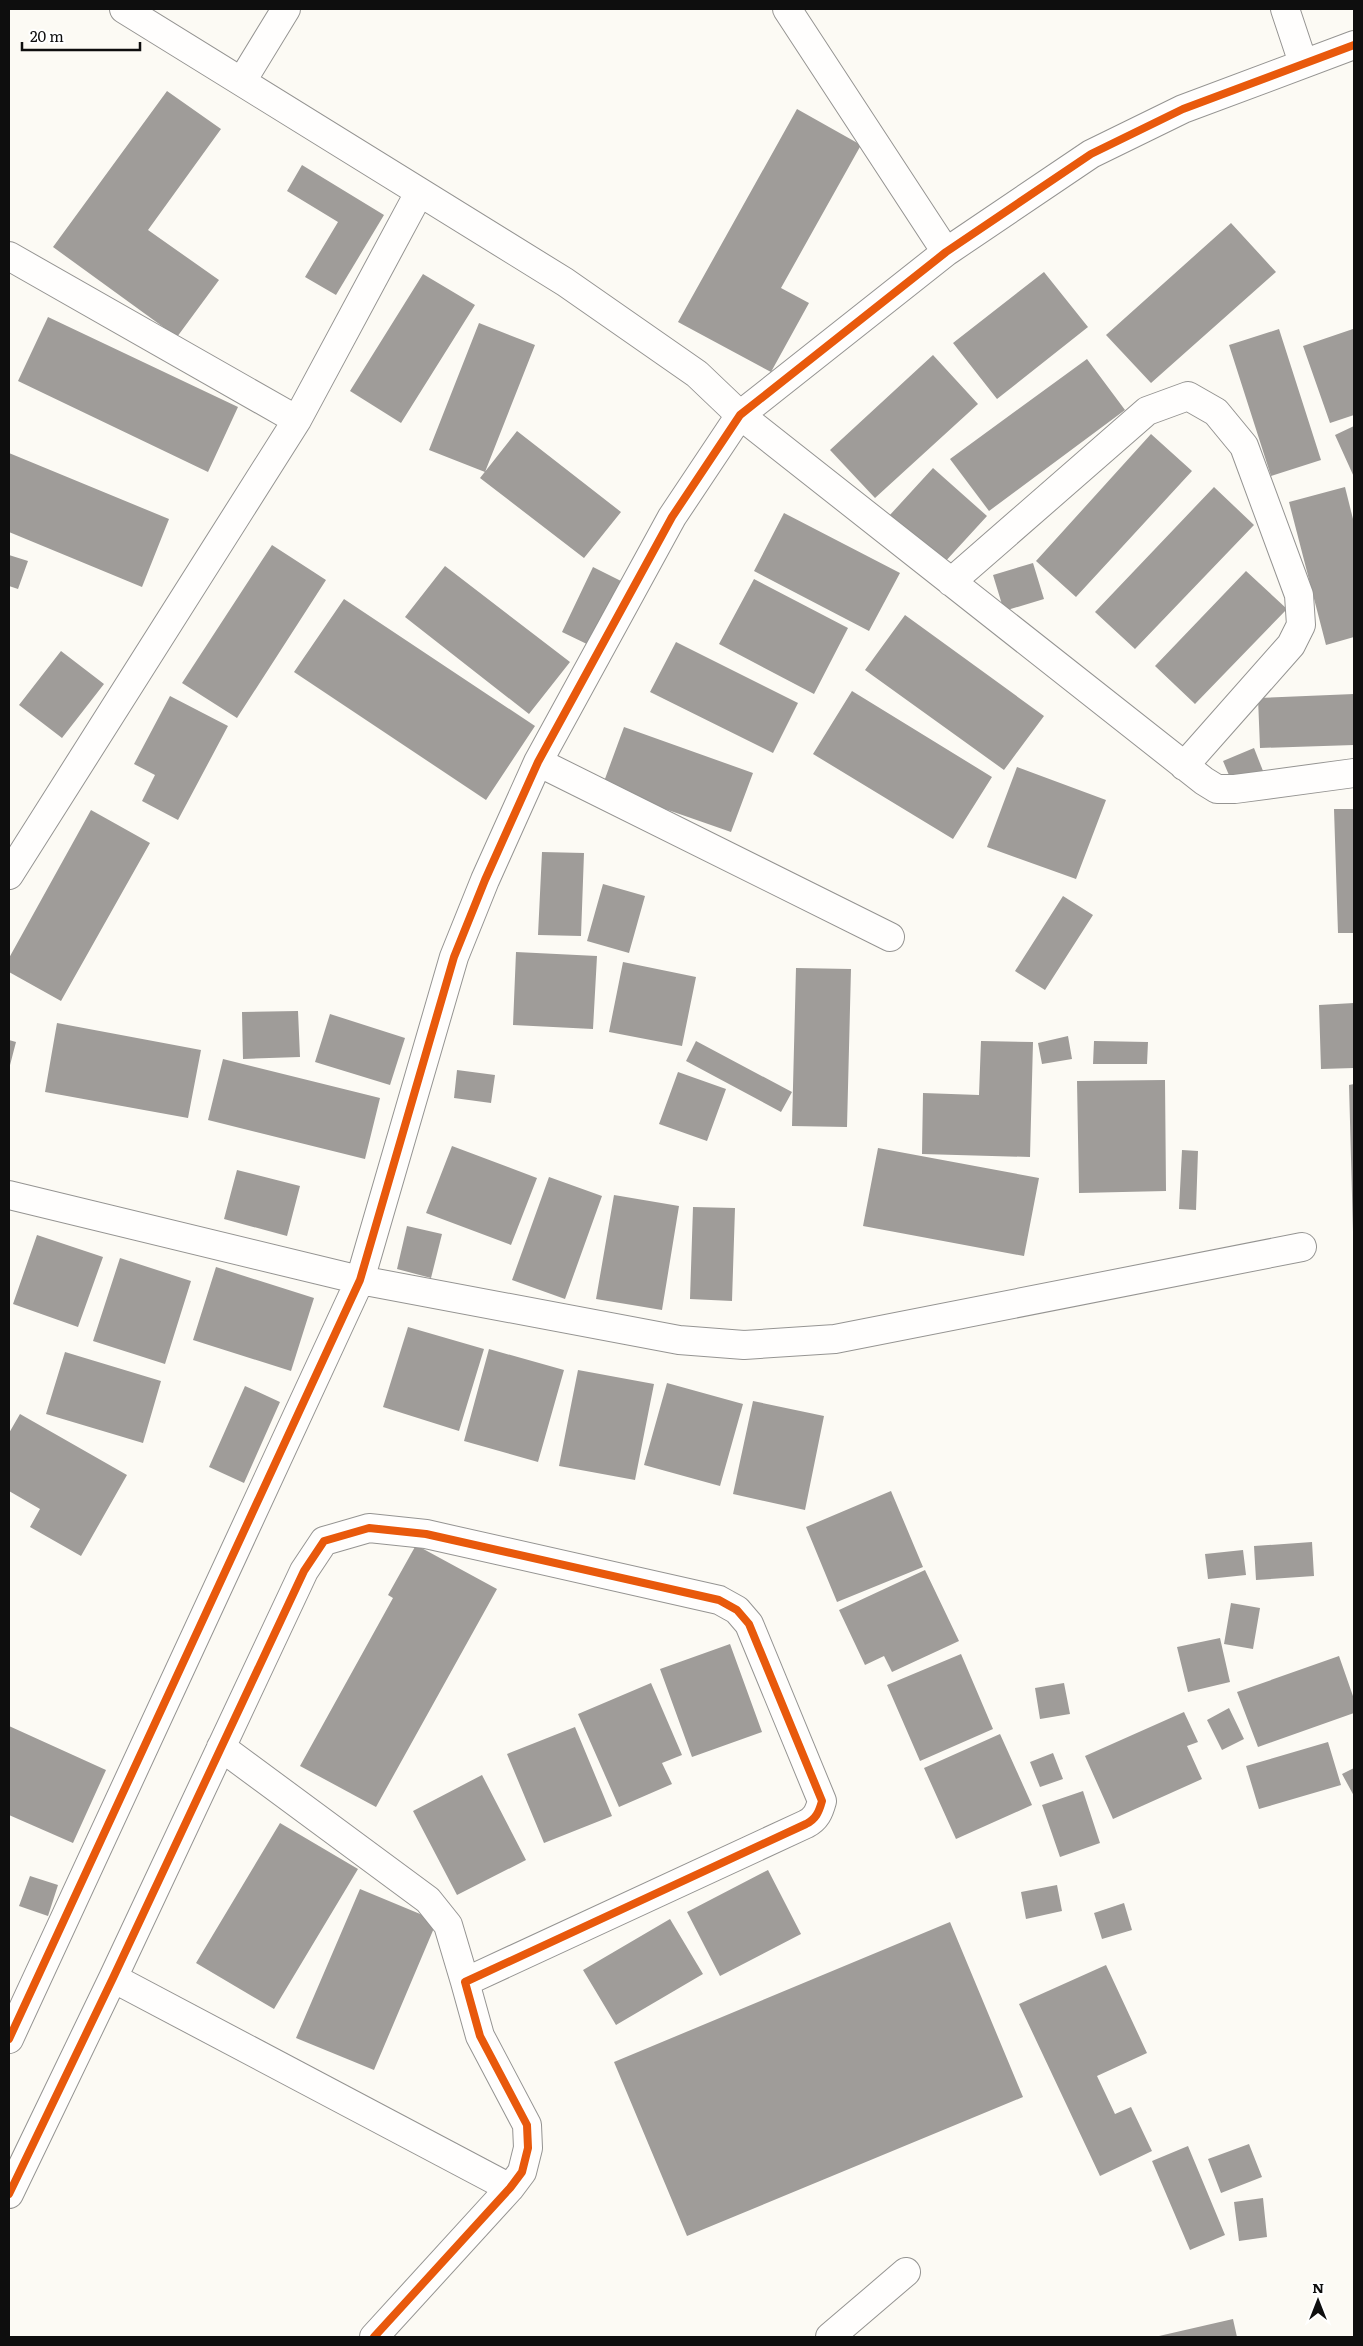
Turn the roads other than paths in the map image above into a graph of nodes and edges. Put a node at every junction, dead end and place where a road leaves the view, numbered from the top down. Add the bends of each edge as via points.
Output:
1 (124, 9) edge
2 (286, 9) edge
3 (787, 9) edge
4 (1284, 9) edge
5 (1354, 45) edge
6 (1303, 63) junction
7 (242, 81) junction
8 (419, 193) junction
9 (946, 252) junction
10 (9, 256) edge
11 (740, 415) junction
12 (297, 420) junction
13 (951, 582) junction
14 (538, 762) junction
15 (1184, 766) junction
16 (1354, 773) edge
17 (9, 875) edge
18 (890, 937) dead end
19 (9, 1195) edge
20 (1302, 1247) dead end
21 (360, 1280) junction
22 (221, 1747) junction
23 (113, 1978) junction
24 (465, 1982) junction
25 (9, 2039) edge
26 (510, 2188) junction
27 (9, 2194) edge
28 (906, 2272) dead end
29 (374, 2337) edge
30 (830, 2337) edge

1 - 7 street
2 - 7 street
3 - 9 street
4 - 6 street
5 - 6 street
6 - 9 street via 1182,109 1090,154
7 - 8 street
8 - 11 street via 627,324 697,374
8 - 12 street
9 - 11 street
10 - 12 street
11 - 13 street
11 - 14 street via 672,517
12 - 17 street
13 - 15 street
13 - 15 street via 1147,411 1188,396 1216,412 1244,446 1299,595 1301,625 1291,645
14 - 18 street
14 - 21 street via 454,957
15 - 16 street via 1217,789
19 - 21 street
20 - 21 street via 835,1339 744,1346 679,1340
21 - 25 street
22 - 23 street
22 - 24 street via 428,1900 448,1925
22 - 24 street via 304,1571 324,1541 369,1528 426,1534 719,1600 738,1610 749,1624 822,1802 820,1811 813,1820
23 - 26 street
23 - 27 street
24 - 26 street via 480,2036 527,2126 528,2148 522,2172
26 - 29 street
28 - 30 street

